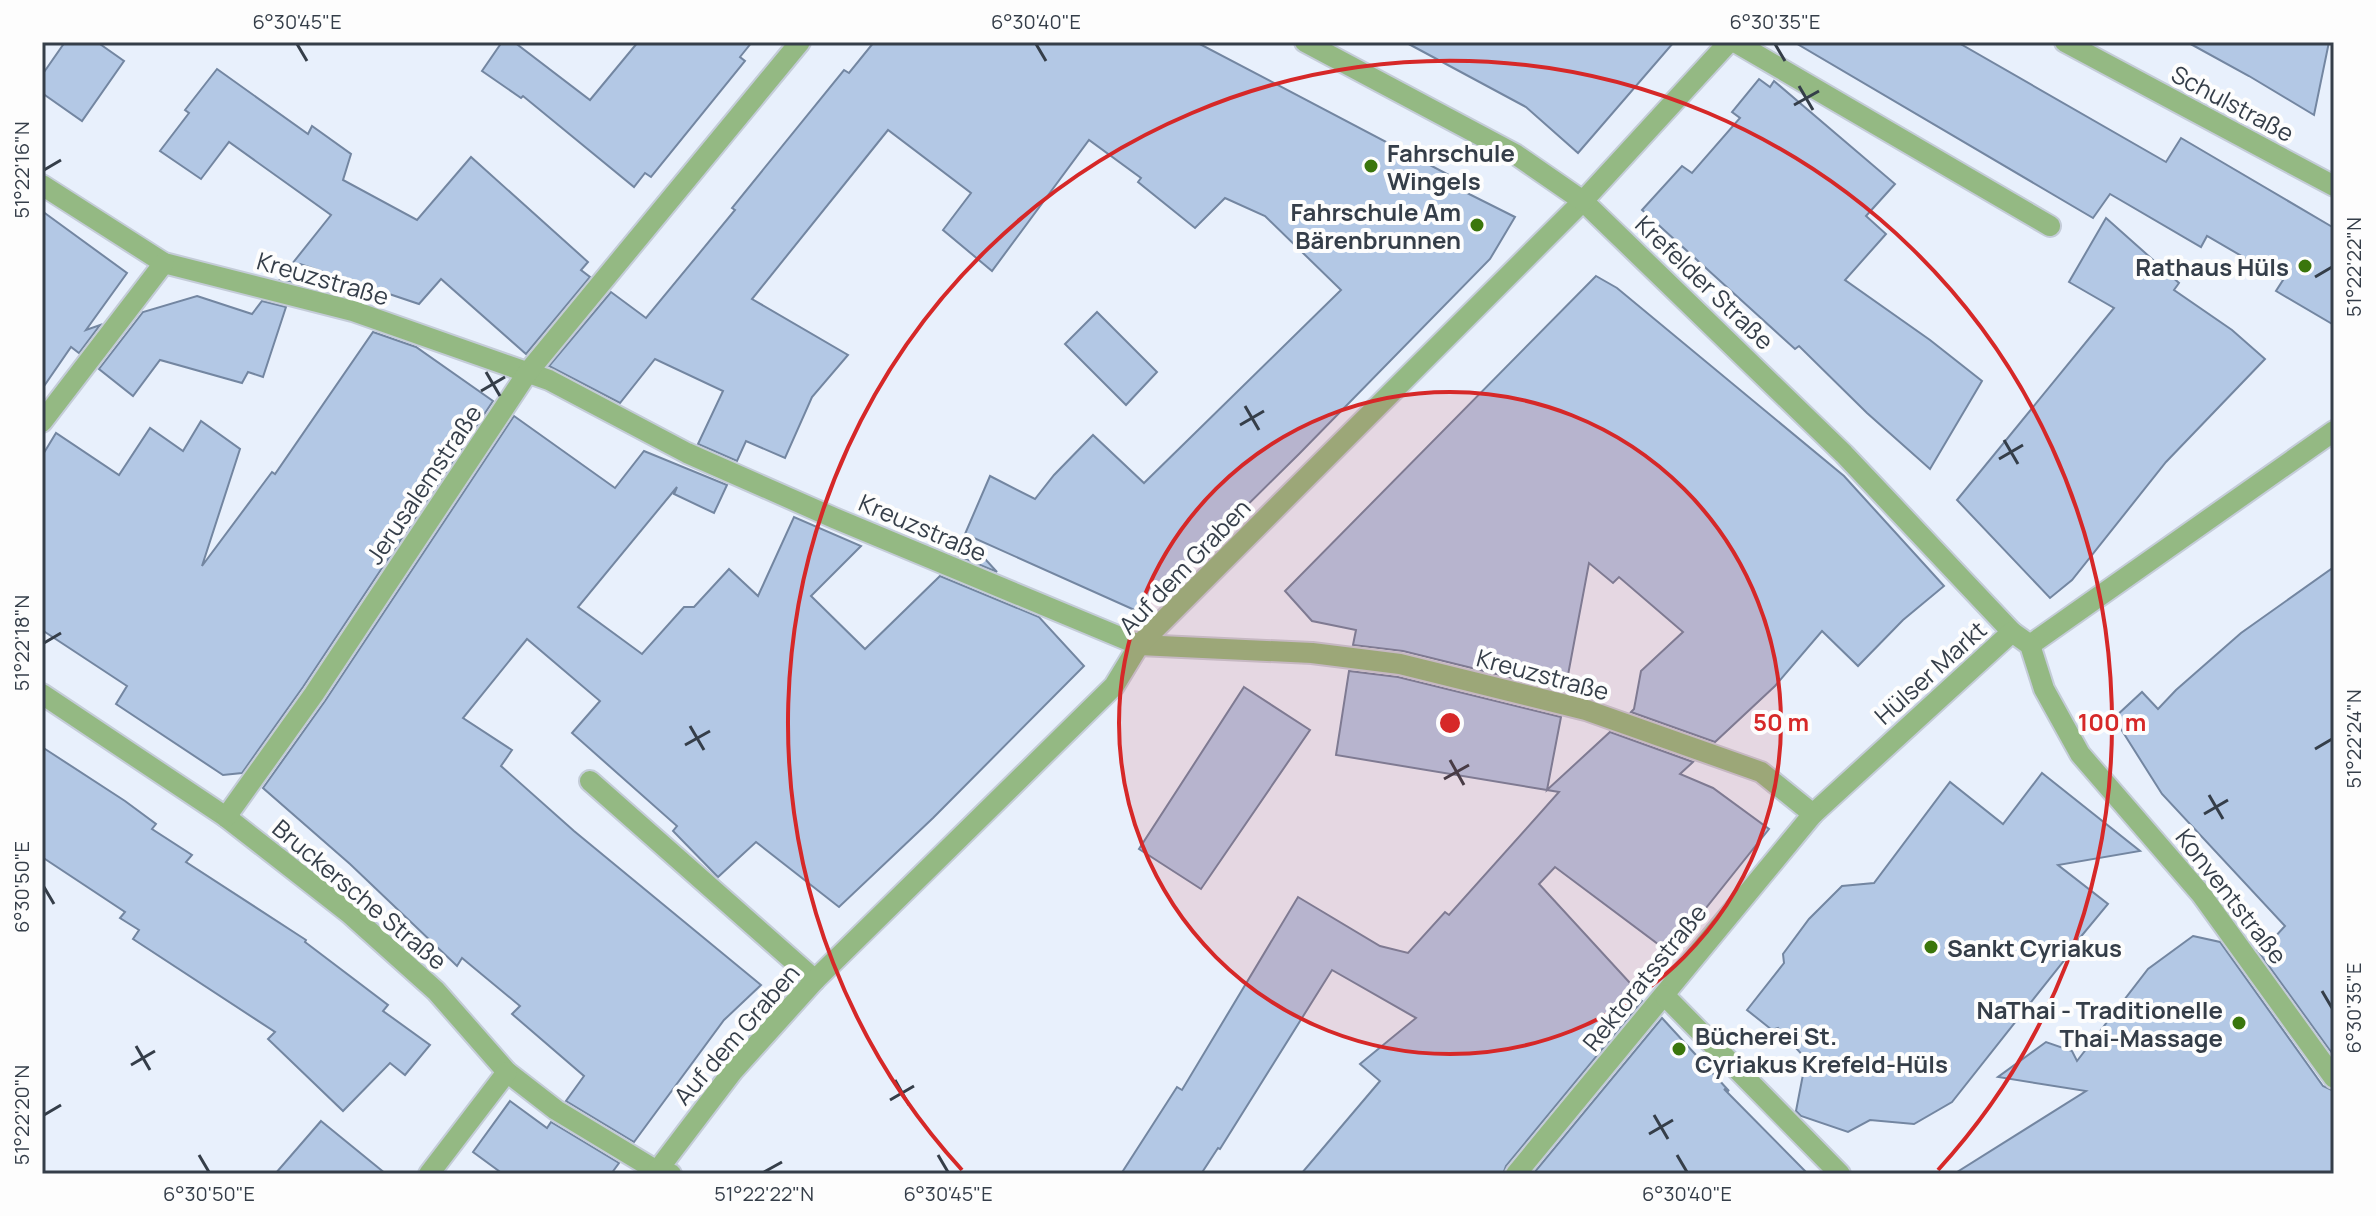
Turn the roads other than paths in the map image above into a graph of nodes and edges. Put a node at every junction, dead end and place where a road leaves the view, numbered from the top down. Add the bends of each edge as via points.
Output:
1 (800, 42) edge
2 (1305, 42) edge
3 (1732, 42) edge
4 (2065, 42) edge
5 (42, 185) edge
6 (2334, 186) edge
7 (1583, 201) junction
8 (2050, 226) dead end
9 (164, 263) junction
10 (528, 372) junction
11 (42, 422) edge
12 (2334, 431) edge
13 (2012, 632) junction
14 (1139, 645) junction
15 (2030, 645) junction
16 (42, 694) edge
17 (590, 781) dead end
18 (1813, 814) junction
19 (226, 817) junction
20 (815, 980) junction
21 (1664, 995) junction
22 (507, 1072) junction
23 (2334, 1078) edge
24 (664, 1172) edge
25 (429, 1174) edge
26 (1516, 1174) edge
27 (1840, 1174) edge

1 - 10 street, Jerusalemstraße
2 - 7 street, Krefelder Straße via 1515,154
3 - 7 street, Auf dem Graben
3 - 8 street
4 - 6 street, Schulstraße
5 - 9 street, Kreuzstraße
7 - 13 street, Krefelder Straße via 1844,454
7 - 14 street, Auf dem Graben
9 - 10 street, Kreuzstraße via 353,311
9 - 11 street
10 - 14 street, Kreuzstraße via 700,459
10 - 19 street, Jerusalemstraße
12 - 15 street
13 - 15 street, Hülser Markt
13 - 18 street, Hülser Markt
14 - 18 street, Kreuzstraße via 1312,653 1400,664 1586,710 1761,772
14 - 20 street, Auf dem Graben via 1114,686
15 - 23 street, Konventstraße via 2044,689 2080,754 2201,894
16 - 19 street, Bruckersche Straße
17 - 20 street
18 - 21 street, Rektoratsstraße
19 - 22 street, Bruckersche Straße via 349,913 425,981
20 - 24 street, Auf dem Graben via 733,1071
21 - 26 street, Rektoratsstraße
21 - 27 street
22 - 24 street, Bruckersche Straße via 556,1110
22 - 25 street

